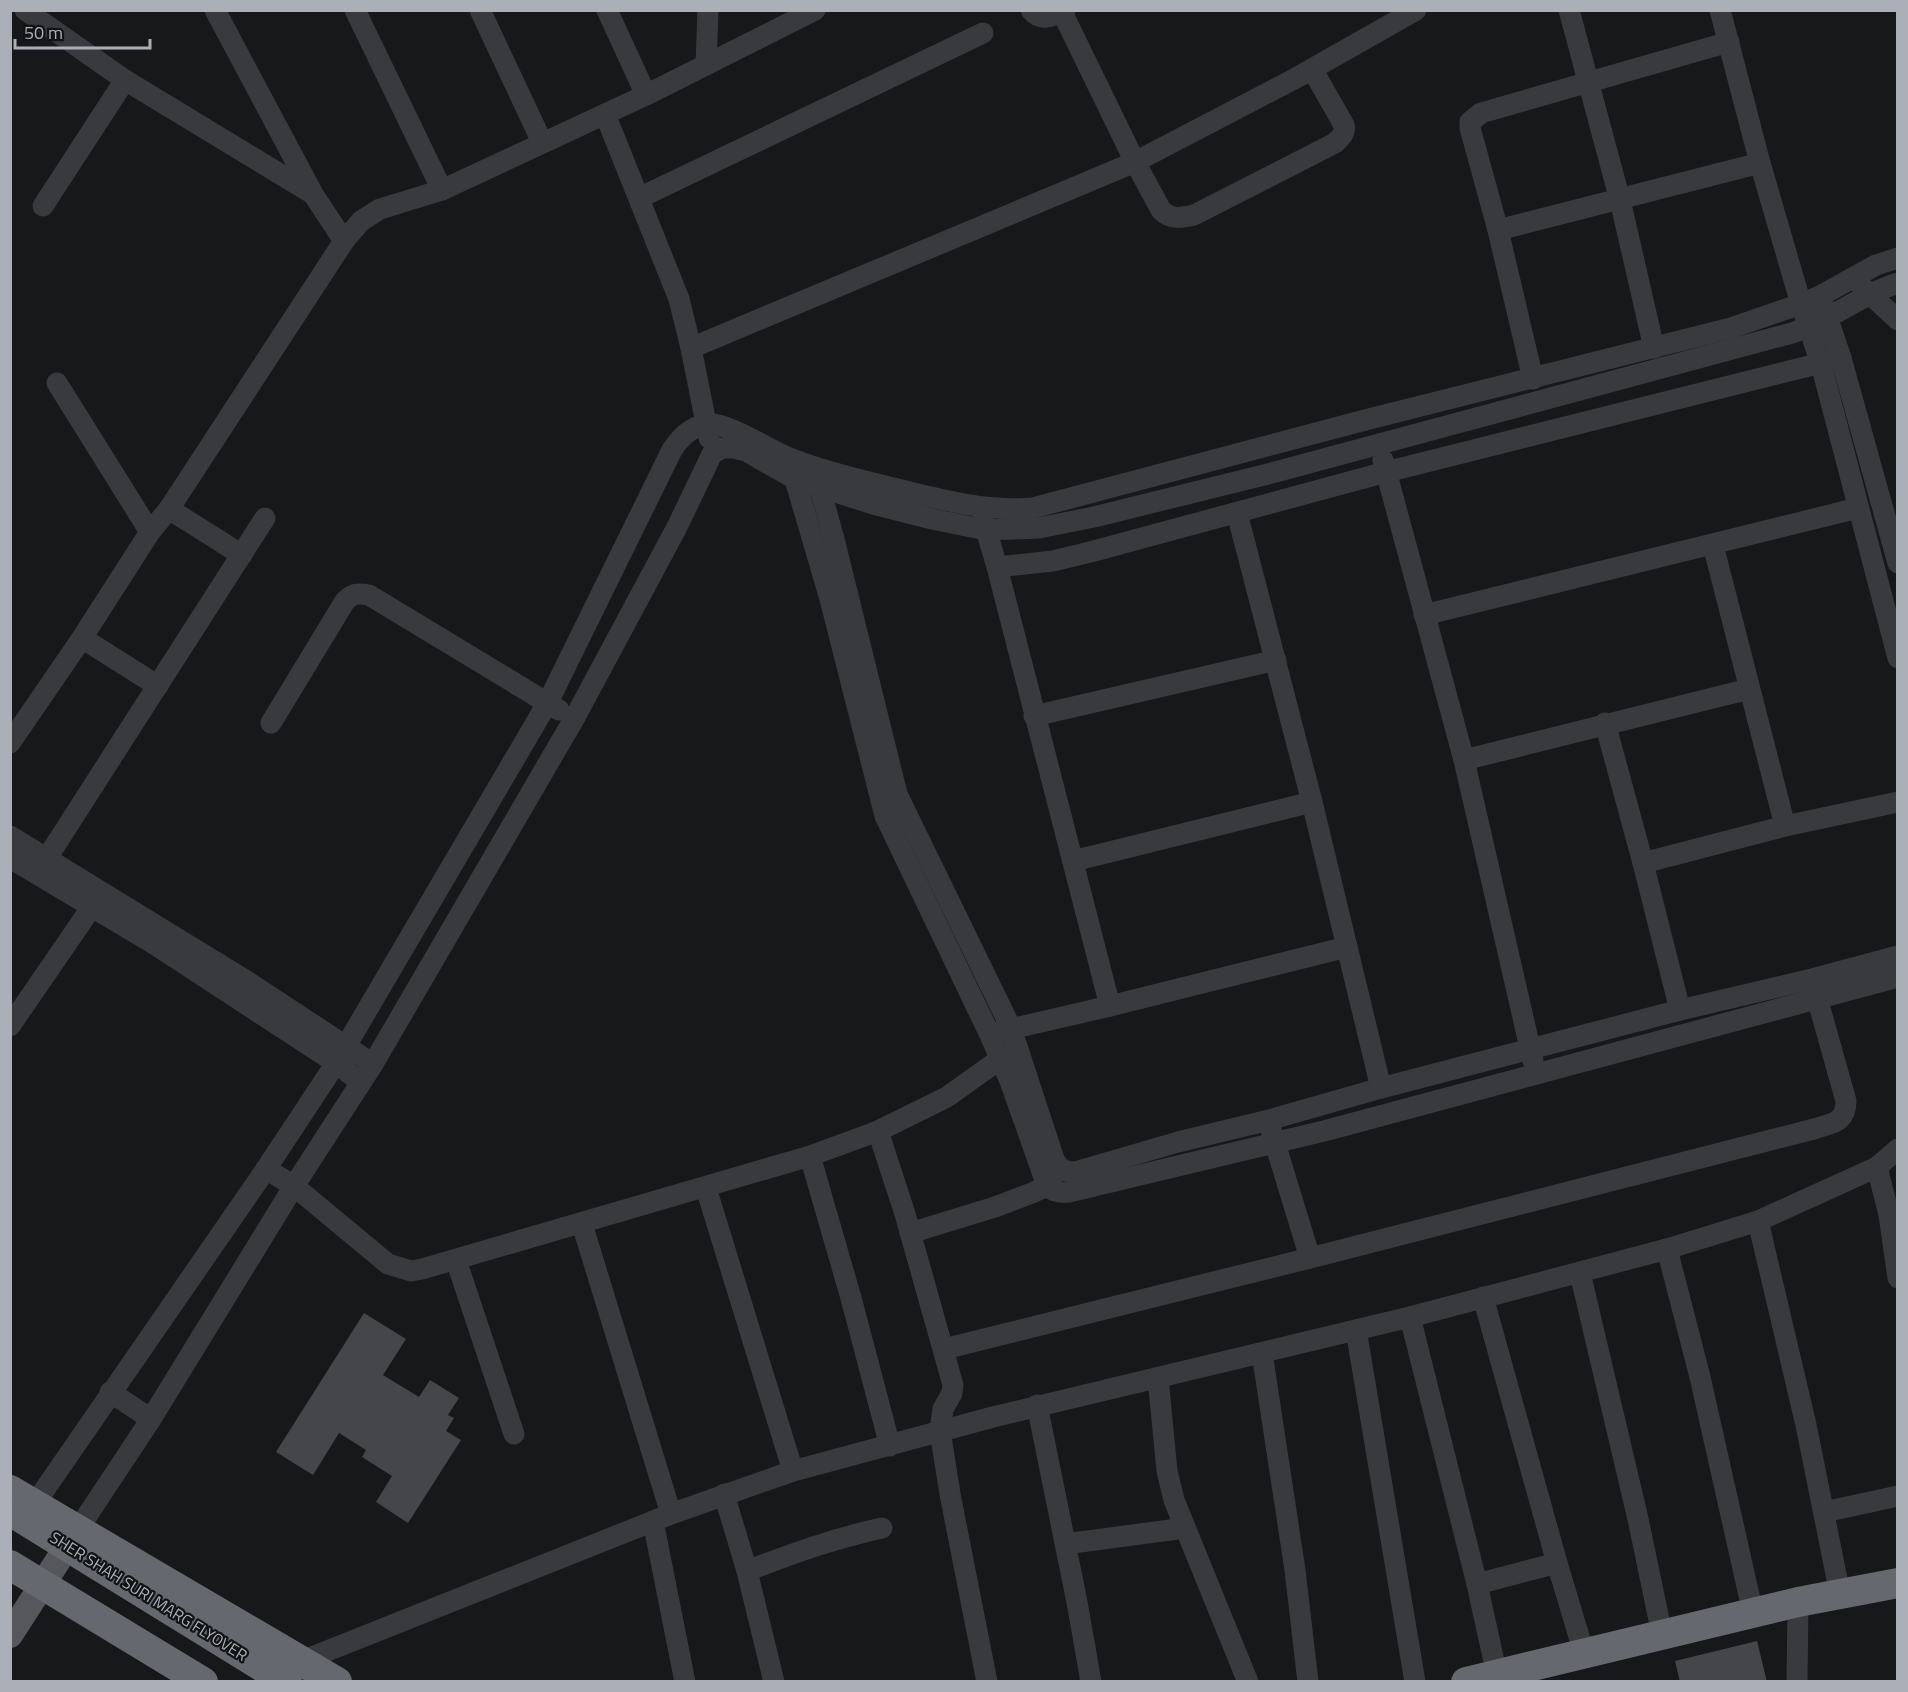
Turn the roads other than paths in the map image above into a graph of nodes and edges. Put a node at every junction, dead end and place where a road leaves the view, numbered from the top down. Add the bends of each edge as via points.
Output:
1 (25, 10) edge
2 (216, 10) edge
3 (355, 10) edge
4 (480, 10) edge
5 (607, 10) edge
6 (708, 10) edge
7 (1031, 10) edge
8 (1416, 10) edge
9 (1569, 10) edge
10 (1720, 10) edge
11 (1063, 11) edge
12 (806, 12) edge
13 (983, 33) dead end
14 (1729, 42) junction
15 (706, 64) junction
16 (1312, 69) junction
17 (125, 80) junction
18 (1587, 82) junction
19 (646, 95) junction
20 (605, 114) junction
21 (542, 142) junction
22 (1135, 162) junction
23 (1760, 163) junction
24 (442, 190) junction
25 (313, 194) junction
26 (639, 198) junction
27 (1620, 200) junction
28 (43, 206) dead end
29 (1498, 230) junction
30 (344, 241) junction
31 (1898, 258) edge
32 (1852, 278) junction
33 (1898, 283) edge
34 (1870, 294) junction
35 (1810, 300) junction
36 (1828, 319) junction
37 (1898, 320) edge
38 (1808, 327) junction
39 (691, 348) junction
40 (1654, 348) junction
41 (1831, 361) junction
42 (1533, 379) junction
43 (57, 383) dead end
44 (1369, 420) junction
45 (706, 424) junction
46 (1378, 444) junction
47 (712, 454) junction
48 (788, 457) junction
49 (813, 466) junction
50 (1386, 472) junction
51 (795, 479) junction
52 (820, 488) junction
53 (980, 507) junction
54 (1858, 508) junction
55 (169, 509) junction
56 (1237, 513) junction
57 (265, 518) dead end
58 (986, 530) junction
59 (150, 532) junction
60 (1713, 545) junction
61 (242, 555) junction
62 (1898, 563) edge
63 (997, 567) junction
64 (1424, 615) junction
65 (82, 638) junction
66 (1898, 658) edge
67 (1276, 660) junction
68 (158, 686) junction
69 (1749, 688) junction
70 (548, 702) junction
71 (1034, 716) junction
72 (574, 719) junction
73 (271, 723) dead end
74 (1605, 723) junction
75 (10, 743) edge
76 (1464, 759) junction
77 (1312, 802) junction
78 (1898, 802) edge
79 (1785, 826) junction
80 (10, 836) edge
81 (10, 858) edge
82 (47, 858) junction
83 (1073, 861) junction
84 (1643, 863) junction
85 (97, 899) junction
86 (1347, 947) junction
87 (1898, 956) edge
88 (1898, 977) edge
89 (1815, 989) junction
90 (1110, 1006) junction
91 (1680, 1010) junction
92 (10, 1026) edge
93 (1011, 1028) junction
94 (990, 1035) junction
95 (1531, 1049) junction
96 (341, 1055) junction
97 (1000, 1059) junction
98 (372, 1064) junction
99 (1536, 1073) junction
100 (360, 1082) junction
101 (1381, 1089) junction
102 (1269, 1120) junction
103 (878, 1131) junction
104 (1275, 1143) junction
105 (1898, 1149) edge
106 (810, 1156) junction
107 (1058, 1167) junction
108 (1877, 1167) junction
109 (266, 1169) junction
110 (294, 1186) junction
111 (1047, 1186) junction
112 (706, 1188) junction
113 (1758, 1221) junction
114 (582, 1224) junction
115 (910, 1233) junction
116 (1667, 1249) junction
117 (1310, 1258) junction
118 (456, 1260) junction
119 (1580, 1272) junction
120 (1898, 1278) edge
121 (1484, 1297) junction
122 (1410, 1317) junction
123 (1356, 1330) junction
124 (944, 1349) junction
125 (1262, 1353) junction
126 (1158, 1378) junction
127 (110, 1392) junction
128 (1037, 1405) junction
129 (151, 1419) junction
130 (940, 1431) junction
131 (514, 1434) dead end
132 (890, 1446) junction
133 (793, 1471) junction
134 (724, 1494) junction
135 (1898, 1496) edge
136 (18, 1502) edge
137 (1824, 1512) junction
138 (662, 1517) junction
139 (882, 1528) dead end
140 (1185, 1528) junction
141 (77, 1531) junction
142 (10, 1534) edge
143 (1065, 1544) junction
144 (1557, 1563) junction
145 (10, 1565) edge
146 (747, 1571) junction
147 (1898, 1583) edge
148 (1477, 1584) junction
149 (43, 1585) junction
150 (1840, 1594) junction
151 (1798, 1602) junction
152 (1753, 1613) junction
153 (1662, 1634) junction
154 (10, 1635) edge
155 (1584, 1653) junction
156 (294, 1671) edge
157 (1497, 1675) junction
158 (1467, 1681) edge
159 (203, 1682) edge
160 (249, 1682) edge
161 (337, 1682) edge
162 (685, 1682) edge
163 (774, 1682) edge
164 (987, 1682) edge
165 (1091, 1682) edge
166 (1248, 1682) edge
167 (1308, 1682) edge
168 (1415, 1682) edge
169 (1797, 1682) edge

1 - 17 street
2 - 25 street
3 - 24 street
4 - 21 street
5 - 19 street
6 - 15 street
7 - 11 street via 1042,18
8 - 16 street
9 - 18 street
10 - 14 street
11 - 22 street
12 - 15 street
13 - 26 street
14 - 18 street
14 - 23 street
15 - 19 street
16 - 22 street
16 - 22 street via 1344,124 1345,130 1335,143 1194,215 1176,218 1161,210
17 - 25 street
17 - 28 street
18 - 27 street
18 - 29 street via 1481,113 1470,122
19 - 20 street
20 - 21 street
20 - 26 street
21 - 24 street
22 - 39 street
23 - 27 street
23 - 35 street
24 - 30 street via 380,209 361,221
25 - 30 street
26 - 39 street via 678,299
27 - 29 street
27 - 40 street
29 - 42 street
30 - 55 street
31 - 32 street
32 - 34 street
32 - 35 street
33 - 34 street
34 - 36 street
34 - 37 street
35 - 36 street
35 - 38 street
35 - 40 street via 1731,328
36 - 38 street
36 - 41 street
38 - 41 street
38 - 46 street
39 - 45 street
40 - 42 street
41 - 50 street
41 - 54 street
41 - 62 street
42 - 44 street
43 - 59 street
44 - 46 street
44 - 53 street via 1056,503 1012,510
45 - 47 street
45 - 48 street via 723,426
45 - 70 street via 683,435 672,450
46 - 50 street
46 - 58 street via 1094,517 1039,528
47 - 51 street via 722,448 746,451
47 - 72 street
48 - 49 street
48 - 51 street
49 - 52 street
49 - 53 street
50 - 56 street
50 - 64 street
51 - 52 street
51 - 94 street via 885,816
52 - 58 street
52 - 93 street via 897,794
53 - 58 street
54 - 60 street
54 - 66 street
55 - 59 street
55 - 61 street
56 - 63 street via 1053,561
56 - 67 street
57 - 61 street
58 - 63 street
59 - 65 street
60 - 64 street
60 - 69 street
61 - 68 street
63 - 71 street
64 - 76 street
65 - 68 street
65 - 75 street
67 - 71 street
67 - 77 street
68 - 82 street
69 - 74 street
69 - 79 street
70 - 72 street
70 - 73 street via 369,595 359,593 345,602
70 - 96 street
71 - 83 street
72 - 98 street
74 - 76 street
74 - 84 street
76 - 95 street
77 - 83 street
77 - 86 street
78 - 79 street
79 - 84 street
80 - 82 street
81 - 85 street
82 - 85 street
83 - 90 street
84 - 91 street
85 - 92 street
85 - 96 street via 154,944
86 - 90 street
86 - 101 street
87 - 89 street
88 - 89 street
89 - 91 street
89 - 99 street
89 - 117 street via 1846,1101 1846,1110 1835,1122
90 - 93 street
91 - 95 street
93 - 94 street
93 - 107 street
94 - 97 street
95 - 99 street
95 - 101 street
96 - 98 street
96 - 100 street
96 - 109 street
97 - 103 street via 947,1097
97 - 111 street
98 - 100 street
99 - 104 street
100 - 110 street
101 - 102 street
102 - 104 street
102 - 107 street via 1075,1172
103 - 106 street
103 - 115 street
104 - 111 street via 1069,1192 1052,1191
104 - 117 street
105 - 108 street
106 - 112 street
106 - 132 street
107 - 111 street
108 - 113 street
108 - 120 street
109 - 110 street
109 - 127 street
110 - 118 street via 388,1264 411,1271
110 - 129 street
111 - 115 street
112 - 114 street
112 - 133 street
113 - 116 street
113 - 137 street
114 - 118 street
114 - 138 street
115 - 124 street
116 - 119 street
116 - 152 street
117 - 124 street
118 - 131 street
119 - 121 street
119 - 153 street
121 - 122 street
121 - 144 street
122 - 123 street
122 - 148 street
123 - 125 street
123 - 168 street
124 - 130 street via 953,1389 943,1409
125 - 126 street
125 - 167 street
126 - 128 street
126 - 140 street via 1169,1484
127 - 129 street
127 - 136 street
128 - 130 street
128 - 143 street
129 - 141 street
130 - 132 street
130 - 164 street
132 - 133 street
133 - 134 street
134 - 138 street
134 - 146 street
135 - 137 street
136 - 141 highway
136 - 142 main road
136 - 156 highway, SHER SHAH SURI MARG FLYOVER, bridge
137 - 150 street
138 - 156 street
138 - 162 street
139 - 146 street via 818,1544
140 - 143 street
140 - 166 street
141 - 149 main road
141 - 156 highway
142 - 160 highway, SHER SHAH SURI MARG FLYOVER
143 - 165 street
144 - 148 street
144 - 155 street
145 - 149 highway
146 - 163 street
147 - 150 highway
148 - 157 street
149 - 154 main road
149 - 159 highway
150 - 151 highway
151 - 152 highway
151 - 169 street
152 - 153 highway
153 - 155 highway
155 - 157 highway
156 - 161 highway
157 - 158 highway

